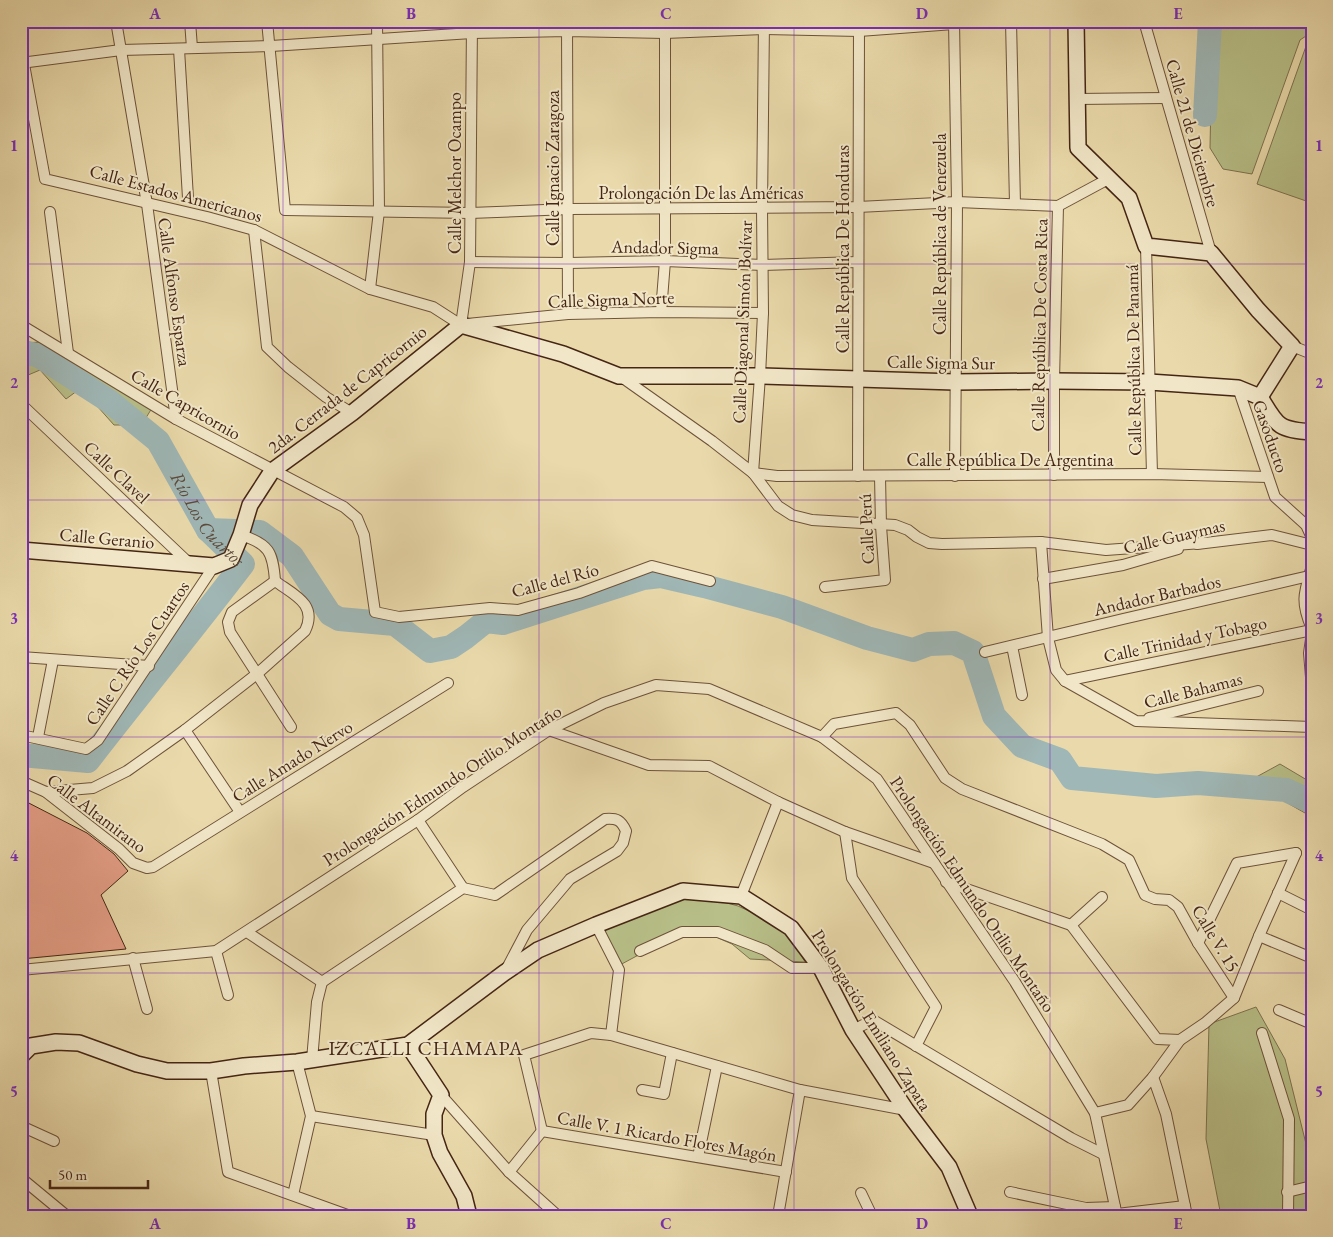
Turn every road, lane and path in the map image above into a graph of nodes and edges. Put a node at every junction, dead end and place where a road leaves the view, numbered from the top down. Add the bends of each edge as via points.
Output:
1 (116, 21) edge
2 (190, 21) edge
3 (267, 21) edge
4 (377, 21) edge
5 (472, 21) edge
6 (665, 21) edge
7 (1011, 21) edge
8 (1076, 21) edge
9 (1144, 21) edge
10 (954, 22) edge
11 (764, 25) edge
12 (567, 26) edge
13 (859, 26) edge
14 (472, 33) junction
15 (665, 33) junction
16 (378, 39) junction
17 (271, 46) junction
18 (21, 48) edge
19 (179, 48) junction
20 (192, 48) junction
21 (121, 50) junction
22 (22, 62) edge
23 (1166, 98) junction
24 (1077, 99) junction
25 (1110, 178) junction
26 (188, 198) dead end
27 (956, 202) junction
28 (147, 204) junction
29 (1015, 204) junction
30 (858, 206) junction
31 (1058, 206) junction
32 (762, 208) junction
33 (569, 209) junction
34 (665, 209) junction
35 (379, 211) junction
36 (50, 212) dead end
37 (470, 212) junction
38 (254, 230) junction
39 (1146, 246) junction
40 (1211, 253) junction
41 (665, 261) junction
42 (470, 262) junction
43 (858, 262) junction
44 (568, 263) junction
45 (763, 265) junction
46 (370, 289) junction
47 (661, 312) junction
48 (762, 313) junction
49 (568, 314) junction
50 (21, 325) edge
51 (461, 325) junction
52 (1292, 346) junction
53 (68, 353) junction
54 (1312, 354) edge
55 (619, 376) junction
56 (760, 376) junction
57 (857, 380) junction
58 (1054, 381) junction
59 (955, 382) junction
60 (1149, 382) junction
61 (1238, 388) junction
62 (1260, 397) junction
63 (21, 404) edge
64 (352, 413) junction
65 (176, 420) junction
66 (1312, 432) edge
67 (272, 471) junction
68 (752, 473) junction
69 (1152, 474) junction
70 (1054, 475) junction
71 (858, 476) junction
72 (880, 476) junction
73 (955, 476) junction
74 (1268, 477) junction
75 (881, 526) junction
76 (241, 535) junction
77 (1312, 538) edge
78 (1041, 542) junction
79 (1202, 543) junction
80 (1312, 545) edge
81 (21, 550) edge
82 (190, 564) junction
83 (214, 566) junction
84 (1312, 566) edge
85 (1309, 576) junction
86 (1043, 579) junction
87 (274, 580) junction
88 (710, 581) dead end
89 (825, 587) dead end
90 (375, 612) joint
91 (1312, 630) edge
92 (1048, 638) junction
93 (1012, 646) junction
94 (985, 652) dead end
95 (21, 657) edge
96 (52, 660) junction
97 (149, 666) junction
98 (258, 674) junction
99 (1065, 681) junction
100 (448, 683) dead end
101 (1312, 689) edge
102 (1258, 691) dead end
103 (1022, 695) dead end
104 (1136, 721) junction
105 (291, 727) dead end
106 (1312, 727) edge
107 (185, 730) junction
108 (549, 730) junction
109 (21, 735) edge
110 (38, 737) junction
111 (822, 737) junction
112 (21, 781) edge
113 (46, 792) junction
114 (778, 802) junction
115 (240, 812) junction
116 (418, 820) junction
117 (845, 832) junction
118 (934, 863) junction
119 (154, 867) joint
120 (946, 882) junction
121 (463, 888) junction
122 (1278, 894) junction
123 (741, 896) junction
124 (1102, 897) dead end
125 (1312, 910) edge
126 (596, 924) junction
127 (1071, 925) junction
128 (247, 932) junction
129 (1259, 936) junction
130 (1198, 943) junction
131 (216, 950) junction
132 (640, 951) dead end
133 (133, 958) junction
134 (1312, 958) edge
135 (821, 968) junction
136 (21, 970) edge
137 (504, 973) junction
138 (322, 982) junction
139 (228, 995) dead end
140 (1234, 998) junction
141 (147, 1009) dead end
142 (1279, 1010) dead end
143 (1312, 1024) edge
144 (853, 1030) junction
145 (1262, 1033) dead end
146 (611, 1036) junction
147 (1180, 1040) junction
148 (408, 1045) junction
149 (916, 1046) junction
150 (25, 1048) edge
151 (672, 1053) junction
152 (312, 1060) junction
153 (297, 1062) junction
154 (717, 1066) junction
155 (211, 1071) junction
156 (1153, 1077) junction
157 (642, 1090) dead end
158 (800, 1090) junction
159 (441, 1095) junction
160 (906, 1110) junction
161 (1094, 1113) junction
162 (311, 1116) junction
163 (21, 1126) edge
164 (542, 1131) junction
165 (434, 1135) junction
166 (54, 1141) dead end
167 (1103, 1154) junction
168 (698, 1157) junction
169 (509, 1172) junction
170 (786, 1172) junction
171 (21, 1178) edge
172 (1312, 1186) edge
173 (1010, 1192) dead end
174 (1288, 1192) junction
175 (861, 1193) dead end
176 (293, 1195) junction
177 (1186, 1211) edge
178 (1084, 1212) edge
179 (1116, 1212) edge
180 (67, 1216) edge
181 (350, 1216) edge
182 (469, 1216) edge
183 (558, 1216) edge
184 (778, 1216) edge
185 (872, 1216) edge
186 (970, 1216) edge
187 (1288, 1216) edge

1 - 21 street, Calle Alfonso Esparza
2 - 20 street
3 - 17 street
4 - 16 street
5 - 14 street, Calle Melchor Ocampo
6 - 15 street
7 - 29 street
8 - 24 main road
9 - 23 street, Calle 21 de Diciembre
10 - 13 street
10 - 27 street, Calle República de Venezuela
11 - 13 street
11 - 15 street
11 - 32 street, Calle Diagonal Simón Bolívar
12 - 14 street
12 - 15 street
12 - 33 street, Calle Ignacio Zaragoza
13 - 30 street, Calle República De Honduras
14 - 16 street
14 - 37 street, Calle Melchor Ocampo
15 - 34 street
16 - 17 street
16 - 35 street
17 - 20 street
17 - 35 street, Prolongación De las Américas via 285,210
18 - 22 street
19 - 20 street
19 - 21 street
19 - 26 street
21 - 22 street
21 - 28 street, Calle Alfonso Esparza
22 - 28 street, Calle Estados Americanos via 45,178
23 - 24 street
23 - 40 street, Calle 21 de Diciembre
24 - 25 main road via 1078,148
25 - 31 street
25 - 39 main road via 1129,198
27 - 29 street, Prolongación De las Américas
27 - 30 street, Prolongación De las Américas
27 - 59 street, Calle República de Venezuela
28 - 38 street, Calle Estados Americanos
28 - 65 street, Calle Alfonso Esparza
29 - 31 street, Prolongación De las Américas
30 - 32 street, Prolongación De las Américas
30 - 43 street, Calle República De Honduras
31 - 58 street, Calle República De Costa Rica
32 - 34 street, Prolongación De las Américas
32 - 45 street, Calle Diagonal Simón Bolívar
33 - 34 street, Prolongación De las Américas
33 - 37 street, Prolongación De las Américas
33 - 44 street, Calle Ignacio Zaragoza
34 - 41 street
35 - 37 street, Prolongación De las Américas
35 - 46 street
36 - 53 street
37 - 42 street, Calle Melchor Ocampo
38 - 46 street, Calle Estados Americanos
38 - 64 street via 267,347 326,397
39 - 40 main road
39 - 60 street, Calle República De Panamá
40 - 52 main road
41 - 44 street, Andador Sigma
41 - 45 street, Andador Sigma
41 - 47 street
42 - 44 street, Andador Sigma
42 - 51 street, Calle Melchor Ocampo
43 - 45 street, Andador Sigma
43 - 57 street, Calle República De Honduras
44 - 49 street, Calle Ignacio Zaragoza
45 - 48 street, Calle Diagonal Simón Bolívar
46 - 51 street, Calle Estados Americanos via 432,307
47 - 48 street, Calle Sigma Norte
47 - 49 street, Calle Sigma Norte
48 - 56 street, Calle Diagonal Simón Bolívar
49 - 51 street, Calle Sigma Norte
50 - 53 street, Calle Capricornio
51 - 55 main road, Calle Estados Americanos via 563,354
51 - 64 main road, 2da. Cerrada de Capricornio
52 - 54 street
52 - 62 main road
53 - 65 street, Calle Capricornio
55 - 56 main road, Calle Sigma Sur
55 - 68 street, Calle Estados Americanos
56 - 57 main road, Calle Sigma Sur
56 - 68 street, Calle Diagonal Simón Bolívar
57 - 59 main road, Calle Sigma Sur
57 - 71 street, Calle República De Honduras
58 - 59 main road, Calle Sigma Sur
58 - 60 main road, Calle Sigma Sur
58 - 70 street, Calle República De Costa Rica
59 - 73 street, Calle República de Venezuela
60 - 61 main road, Calle Sigma Sur
60 - 69 street, Calle República De Panamá
61 - 62 main road, Calle Sigma Sur
61 - 74 street, Gasoducto
62 - 66 main road via 1276,424 1293,431
63 - 82 street, Calle Clavel
64 - 67 main road, 2da. Cerrada de Capricornio
65 - 67 street, Calle Capricornio
67 - 76 main road, 2da. Cerrada de Capricornio via 250,505
67 - 90 street, Calle Capricornio via 344,507 357,518 364,535
68 - 71 street, Calle República De Argentina
68 - 75 street, Calle Estados Americanos via 778,506 792,514 812,520
69 - 70 street, Calle República De Argentina
69 - 74 street, Calle República De Argentina
70 - 73 street, Calle República De Argentina
71 - 72 street, Calle República De Argentina
72 - 73 street, Calle República De Argentina
72 - 75 street, Calle Perú
74 - 77 street, Gasoducto via 1275,497 1306,525
75 - 78 street, Calle Estados Americanos via 896,525 928,543
75 - 89 street, Calle Perú via 885,580
76 - 83 main road, 2da. Cerrada de Capricornio via 231,559
76 - 87 street via 257,540 268,549
78 - 79 street, Calle Estados Americanos via 1106,550
78 - 86 street
79 - 80 street, Calle Guaymas via 1272,535
79 - 86 street, Calle Guaymas via 1123,565
81 - 82 main road, Calle Geranio
82 - 83 main road, 2da. Cerrada de Capricornio
83 - 97 street, Calle C Río Los Cuartos
84 - 85 street
85 - 91 street via 1303,596
85 - 92 street, Andador Barbados
86 - 92 street
87 - 98 street via 232,612 228,622 230,632
87 - 98 street via 302,600 310,614 309,623 305,631
88 - 90 street, Calle del Río via 652,566 579,593 518,610 490,608 399,617
91 - 99 street, Calle Trinidad y Tobago
91 - 101 street via 1309,653
92 - 93 street, Andador Barbados
92 - 99 street via 1056,670
93 - 94 street, Andador Barbados
93 - 103 street
95 - 96 street
96 - 97 street
96 - 110 street
97 - 110 street, Calle C Río Los Cuartos via 98,740 86,749
98 - 105 street
98 - 107 street
99 - 104 street
100 - 115 street, Calle Amado Nervo
102 - 104 street, Calle Bahamas
104 - 106 street
107 - 113 street via 127,771 93,788
107 - 115 street
108 - 111 street, Prolongación Edmundo Otilio Montaño via 604,703 656,684 709,689
108 - 114 street via 649,765 709,766
108 - 116 street, Prolongación Edmundo Otilio Montaño via 463,786
109 - 110 street, Calle C Río Los Cuartos
111 - 118 street, Prolongación Edmundo Otilio Montaño via 876,779
111 - 130 street, Calle V. 15 via 834,724 896,713 910,725 945,778 962,789 1102,844 1129,860 1145,895 1169,900 1178,906
112 - 113 street, Calle Altamirano
113 - 119 street, Calle Altamirano via 133,862 147,868
114 - 117 street
114 - 123 street
115 - 119 street, Calle Amado Nervo
116 - 121 street
116 - 128 street, Prolongación Edmundo Otilio Montaño
117 - 118 street
117 - 149 street via 852,878 936,1007
118 - 120 street, Prolongación Edmundo Otilio Montaño
120 - 127 street
120 - 161 street, Prolongación Edmundo Otilio Montaño via 1015,982
121 - 137 street via 495,895 605,819 615,818 622,822 626,831 617,851 570,879 527,930
121 - 138 street
122 - 125 street
122 - 129 street
122 - 130 street via 1296,854 1237,863
123 - 126 main road, Prolongación Emiliano Zapata via 683,892
123 - 135 main road, Prolongación Emiliano Zapata via 792,928
124 - 127 street
126 - 137 main road, Prolongación Emiliano Zapata via 538,950
126 - 146 street via 619,970
127 - 147 street via 1157,1039
128 - 131 street, Prolongación Edmundo Otilio Montaño
128 - 138 street
129 - 134 street
129 - 140 street
130 - 140 street, Calle V. 15
131 - 133 street, Prolongación Edmundo Otilio Montaño
131 - 139 street
132 - 135 street via 682,932 718,932 764,950 792,968
133 - 136 street, Prolongación Edmundo Otilio Montaño
133 - 141 street
135 - 144 main road, Prolongación Emiliano Zapata
137 - 148 main road, Prolongación Emiliano Zapata
138 - 152 street
140 - 147 street
142 - 143 street
144 - 149 street via 874,1020
144 - 160 main road, Prolongación Emiliano Zapata
145 - 174 street via 1288,1119
146 - 151 street
146 - 164 street via 591,1033 524,1055
147 - 156 street
148 - 152 main road, Prolongación Emiliano Zapata
148 - 159 main road
149 - 167 street
150 - 155 main road, Prolongación Emiliano Zapata via 56,1042 79,1044 167,1071
151 - 154 street
151 - 157 street via 664,1094
152 - 153 main road, Prolongación Emiliano Zapata
153 - 155 main road, Prolongación Emiliano Zapata
153 - 162 street
154 - 158 street
154 - 168 street
155 - 176 street via 228,1172
156 - 161 street via 1128,1105
156 - 177 street via 1166,1114
158 - 160 street
158 - 170 street
159 - 165 main road via 434,1114
159 - 169 street
160 - 186 main road, Prolongación Emiliano Zapata via 949,1167
161 - 167 street, Prolongación Edmundo Otilio Montaño
162 - 165 street
162 - 176 street
163 - 166 street
164 - 168 street, Calle V. 1 Ricardo Flores Magón
164 - 169 street
165 - 182 main road via 440,1154 464,1196
167 - 179 street, Prolongación Edmundo Otilio Montaño
168 - 170 street, Calle V. 1 Ricardo Flores Magón
169 - 183 street
170 - 184 street
171 - 180 street
172 - 174 street
173 - 178 street
174 - 187 street
175 - 185 street
176 - 181 street
177 - 179 street
178 - 179 street

